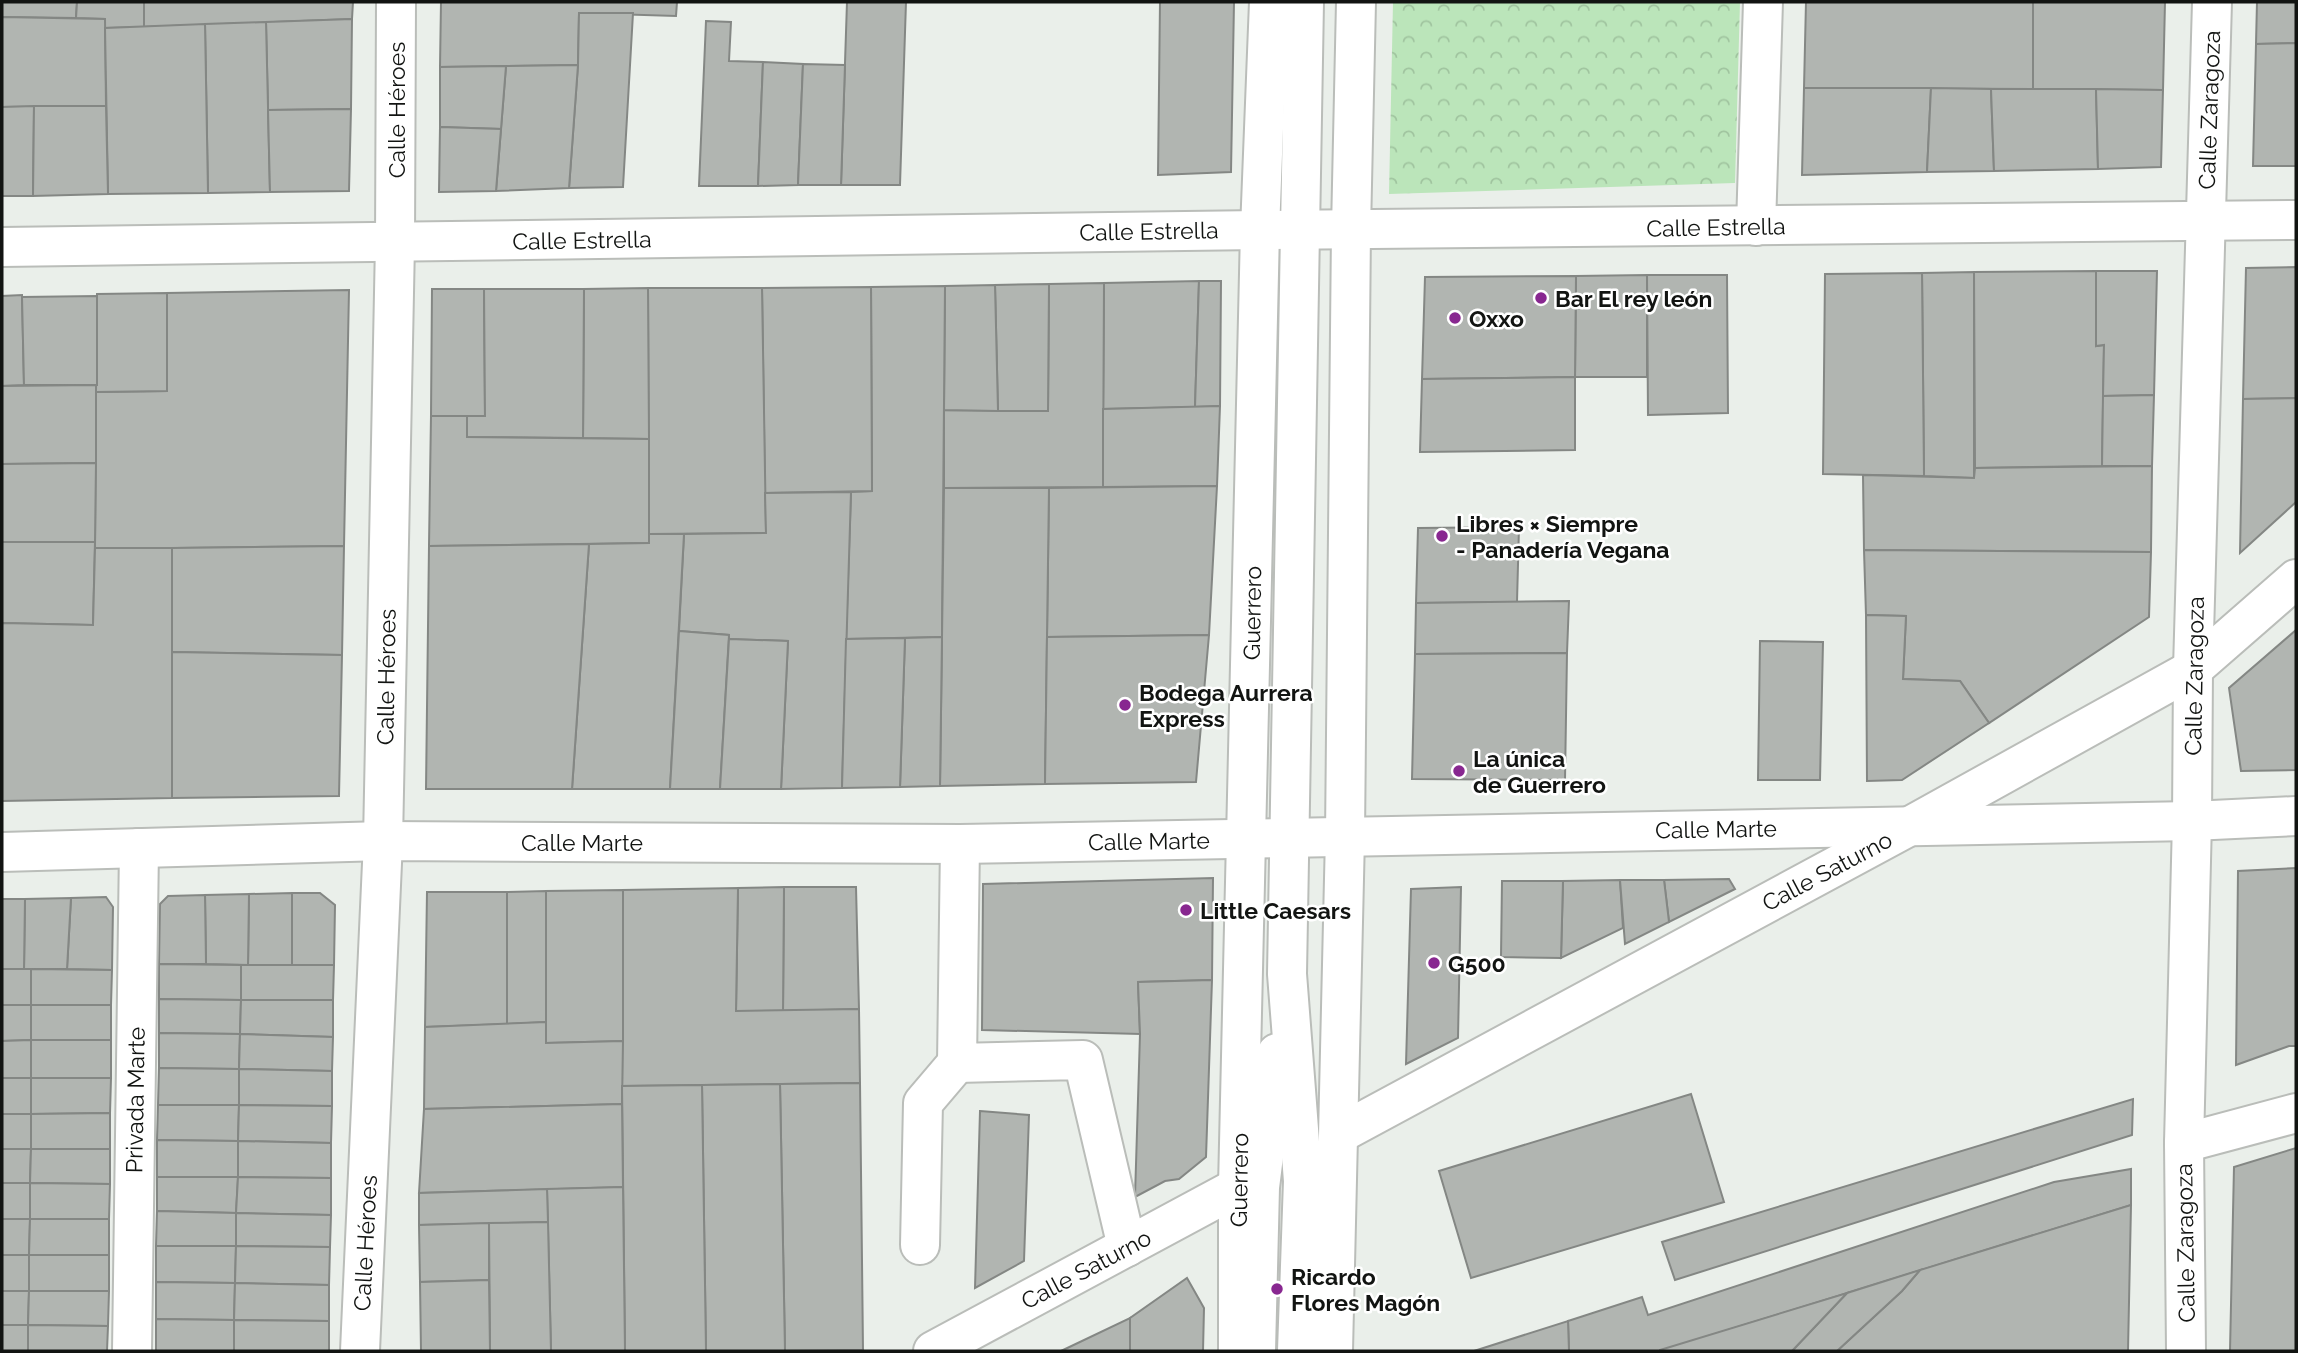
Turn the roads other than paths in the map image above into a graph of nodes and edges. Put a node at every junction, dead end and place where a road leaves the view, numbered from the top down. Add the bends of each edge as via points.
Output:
1 (396, 2) edge
2 (1269, 2) edge
3 (1304, 2) edge
4 (1356, 2) edge
5 (1763, 2) edge
6 (2212, 2) edge
7 (2296, 220) edge
8 (2205, 221) junction
9 (1756, 226) junction
10 (1260, 230) junction
11 (1300, 230) junction
12 (1350, 230) junction
13 (395, 243) junction
14 (2, 247) edge
15 (2296, 579) edge
16 (2193, 669) junction
17 (2296, 816) edge
18 (2192, 821) junction
19 (1910, 826) junction
20 (1345, 836) junction
21 (1290, 838) junction
22 (1248, 839) junction
23 (383, 841) junction
24 (960, 844) junction
25 (139, 848) junction
26 (2, 852) edge
27 (1287, 974) junction
28 (957, 1063) junction
29 (2296, 1113) edge
30 (1339, 1134) junction
31 (2184, 1143) junction
32 (1238, 1187) junction
33 (920, 1245) dead end
34 (1127, 1247) junction
35 (132, 1351) edge
36 (360, 1351) edge
37 (933, 1351) edge
38 (1238, 1351) edge
39 (1256, 1351) edge
40 (1297, 1351) edge
41 (1333, 1351) edge
42 (2186, 1351) edge

1 - 13 street, Calle Héroes
2 - 10 street, Guerrero
3 - 11 street
4 - 12 street
5 - 9 street
6 - 8 street, Calle Zaragoza
7 - 8 street, Calle Estrella
8 - 9 street, Calle Estrella
8 - 16 street, Calle Zaragoza
9 - 12 street, Calle Estrella
10 - 11 street, Calle Estrella
10 - 13 street, Calle Estrella
10 - 22 street, Guerrero
11 - 12 street, Calle Estrella
11 - 21 street
12 - 20 street
13 - 14 street, Calle Estrella
13 - 23 street, Calle Héroes
15 - 16 street, Calle Saturno
16 - 18 street, Calle Zaragoza
16 - 19 street, Calle Saturno
17 - 18 street, Calle Marte
18 - 19 street, Calle Marte
18 - 31 street, Calle Zaragoza
19 - 20 street, Calle Marte
19 - 30 street, Calle Saturno
20 - 21 street, Calle Marte
20 - 30 street
21 - 22 street, Calle Marte
21 - 27 street
22 - 24 street, Calle Marte
22 - 32 street, Guerrero
23 - 24 street, Calle Marte
23 - 25 street, Calle Marte
23 - 36 street, Calle Héroes
24 - 28 street
25 - 26 street, Calle Marte
25 - 35 street, Privada Marte
27 - 39 street via 1260,1187
27 - 40 street via 1303,1181
28 - 33 street via 923,1103
28 - 34 street via 1083,1059
29 - 31 street
30 - 41 street
31 - 42 street, Calle Zaragoza
32 - 34 street, Calle Saturno
32 - 38 street, Guerrero
34 - 37 street, Calle Saturno

